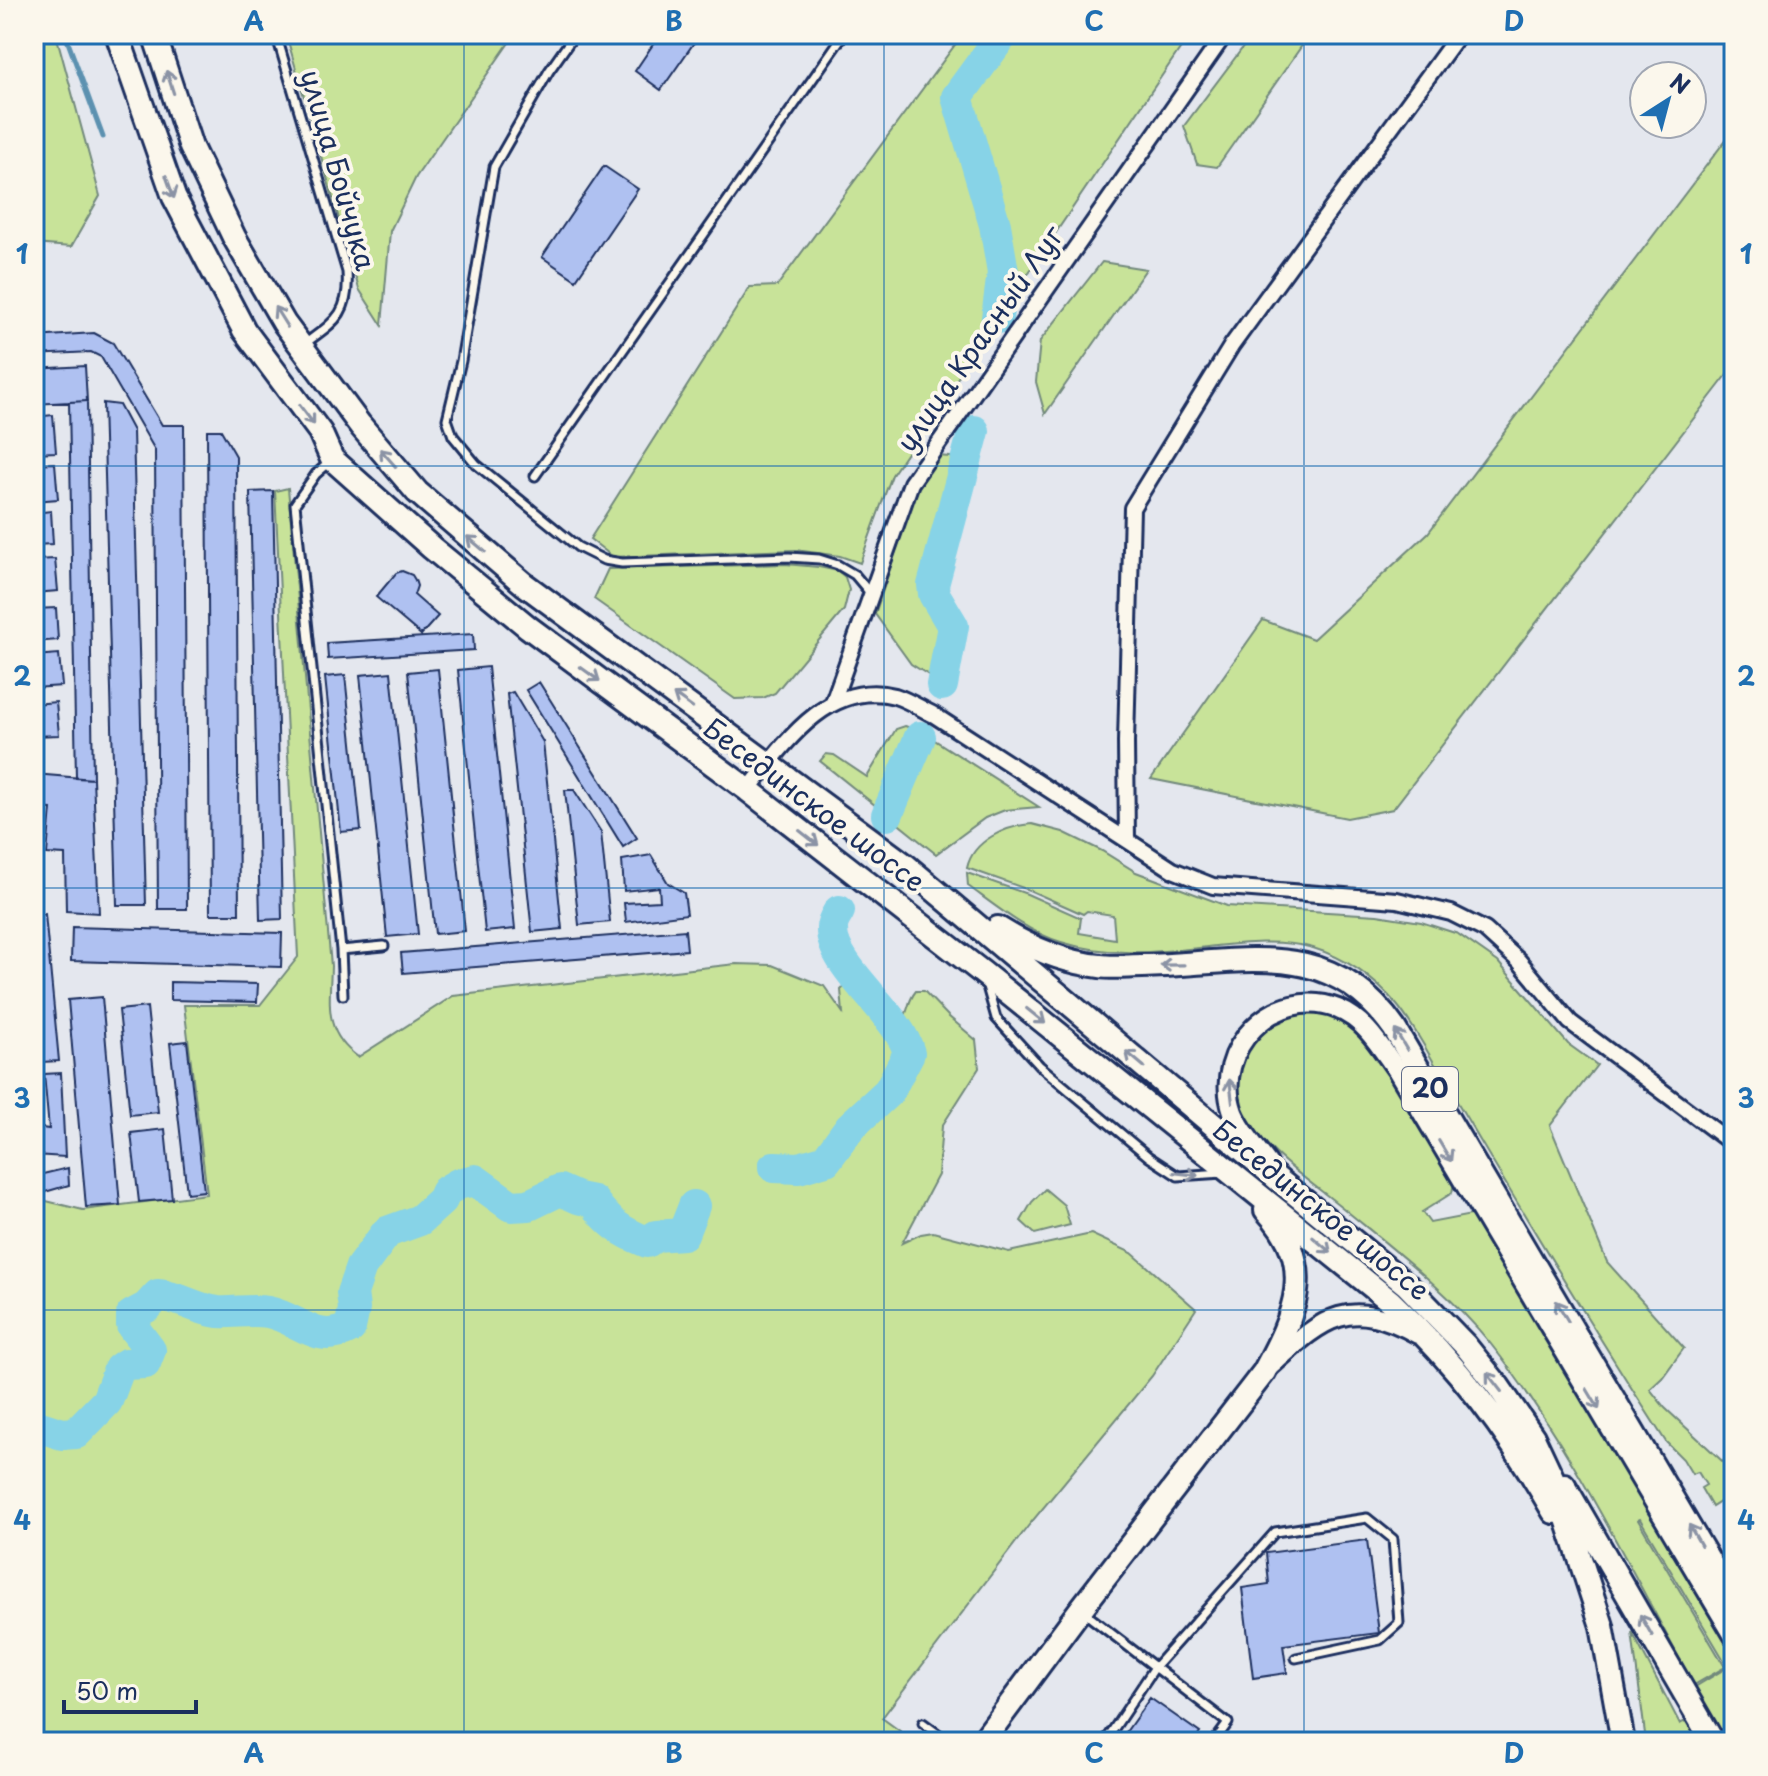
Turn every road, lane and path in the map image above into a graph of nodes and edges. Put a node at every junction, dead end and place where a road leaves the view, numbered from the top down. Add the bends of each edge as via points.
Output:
1 (117, 34) edge
2 (154, 34) edge
3 (276, 34) edge
4 (575, 34) edge
5 (844, 34) edge
6 (1225, 34) edge
7 (1459, 34) edge
8 (302, 347) junction
9 (332, 459) junction
10 (535, 476) dead end
11 (871, 593) junction
12 (310, 669) junction
13 (320, 669) dead end
14 (833, 702) junction
15 (769, 764) junction
16 (748, 790) junction
17 (1127, 840) junction
18 (917, 875) junction
19 (384, 946) dead end
20 (341, 950) junction
21 (983, 973) junction
22 (343, 995) dead end
23 (1729, 1142) edge
24 (1734, 1154) edge
25 (1232, 1176) junction
26 (1281, 1182) junction
27 (1434, 1343) junction
28 (1264, 1372) junction
29 (1533, 1437) junction
30 (1577, 1551) junction
31 (1734, 1603) edge
32 (1080, 1610) junction
33 (1734, 1636) edge
34 (1296, 1658) dead end
35 (1155, 1667) junction
36 (923, 1723) dead end
37 (949, 1742) edge
38 (982, 1742) edge
39 (1105, 1742) edge
40 (1214, 1742) edge
41 (1623, 1742) edge
42 (1713, 1742) edge

1 -> 9 main road, Бесединское шоссе via 174,197 244,330 320,432
8 -> 2 main road, Бесединское шоссе via 234,237 191,147
3 - 8 lane, улица Бойчука via 347,272 349,295 338,320
4 - 11 lane via 494,167 447,419 453,436 476,464 578,547 604,560 819,559 855,575
5 - 10 lane
6 - 11 street, улица Красный Луг via 911,483
7 - 17 street via 1232,345 1132,508
15 -> 8 main road, Бесединское шоссе via 524,584 455,526 369,436
9 - 12 lane via 295,504
9 -> 16 main road, Бесединское шоссе via 528,627
11 - 14 street, улица Красный Луг
12 - 13 lane
12 - 20 lane
14 - 15 street
14 - 17 street via 874,693 898,697
15 - 16 street
15 - 18 main road, Бесединское шоссе
16 -> 21 main road, Бесединское шоссе
17 - 23 street via 1173,870 1213,886 1397,900 1451,913 1485,930 1570,1022
26 -> 18 main road, Бесединское шоссе
31 -> 18 main road, 20 via 1394,1028 1366,995 1334,973 1274,959 1103,967 1063,960 1021,943
19 - 20 lane
20 - 22 lane
21 -> 25 main road, Бесединское шоссе
21 -> 25 lane via 996,1018 1040,1066 1106,1122 1178,1176
23 - 24 street
25 -> 27 main road, Бесединское шоссе via 1390,1301
25 - 28 main road via 1276,1220 1292,1247 1299,1278 1285,1334
29 -> 26 main road, Бесединское шоссе via 1465,1345 1407,1285
26 -> 33 street via 1234,1113 1228,1081 1236,1049 1254,1024 1280,1009 1306,1003 1337,1008 1367,1029 1397,1070
27 - 28 street via 1370,1313 1341,1316 1316,1327
27 - 30 main road, Бесединское шоссе via 1495,1416
28 - 32 main road
29 - 30 main road, Бесединское шоссе via 1557,1488
42 -> 29 main road
30 - 41 main road, Бесединское шоссе via 1602,1626
32 - 35 lane
32 - 38 main road
34 - 35 lane via 1380,1640 1399,1623 1393,1539 1367,1518 1275,1532
35 - 39 lane
35 - 40 lane via 1228,1723
36 - 37 lane

